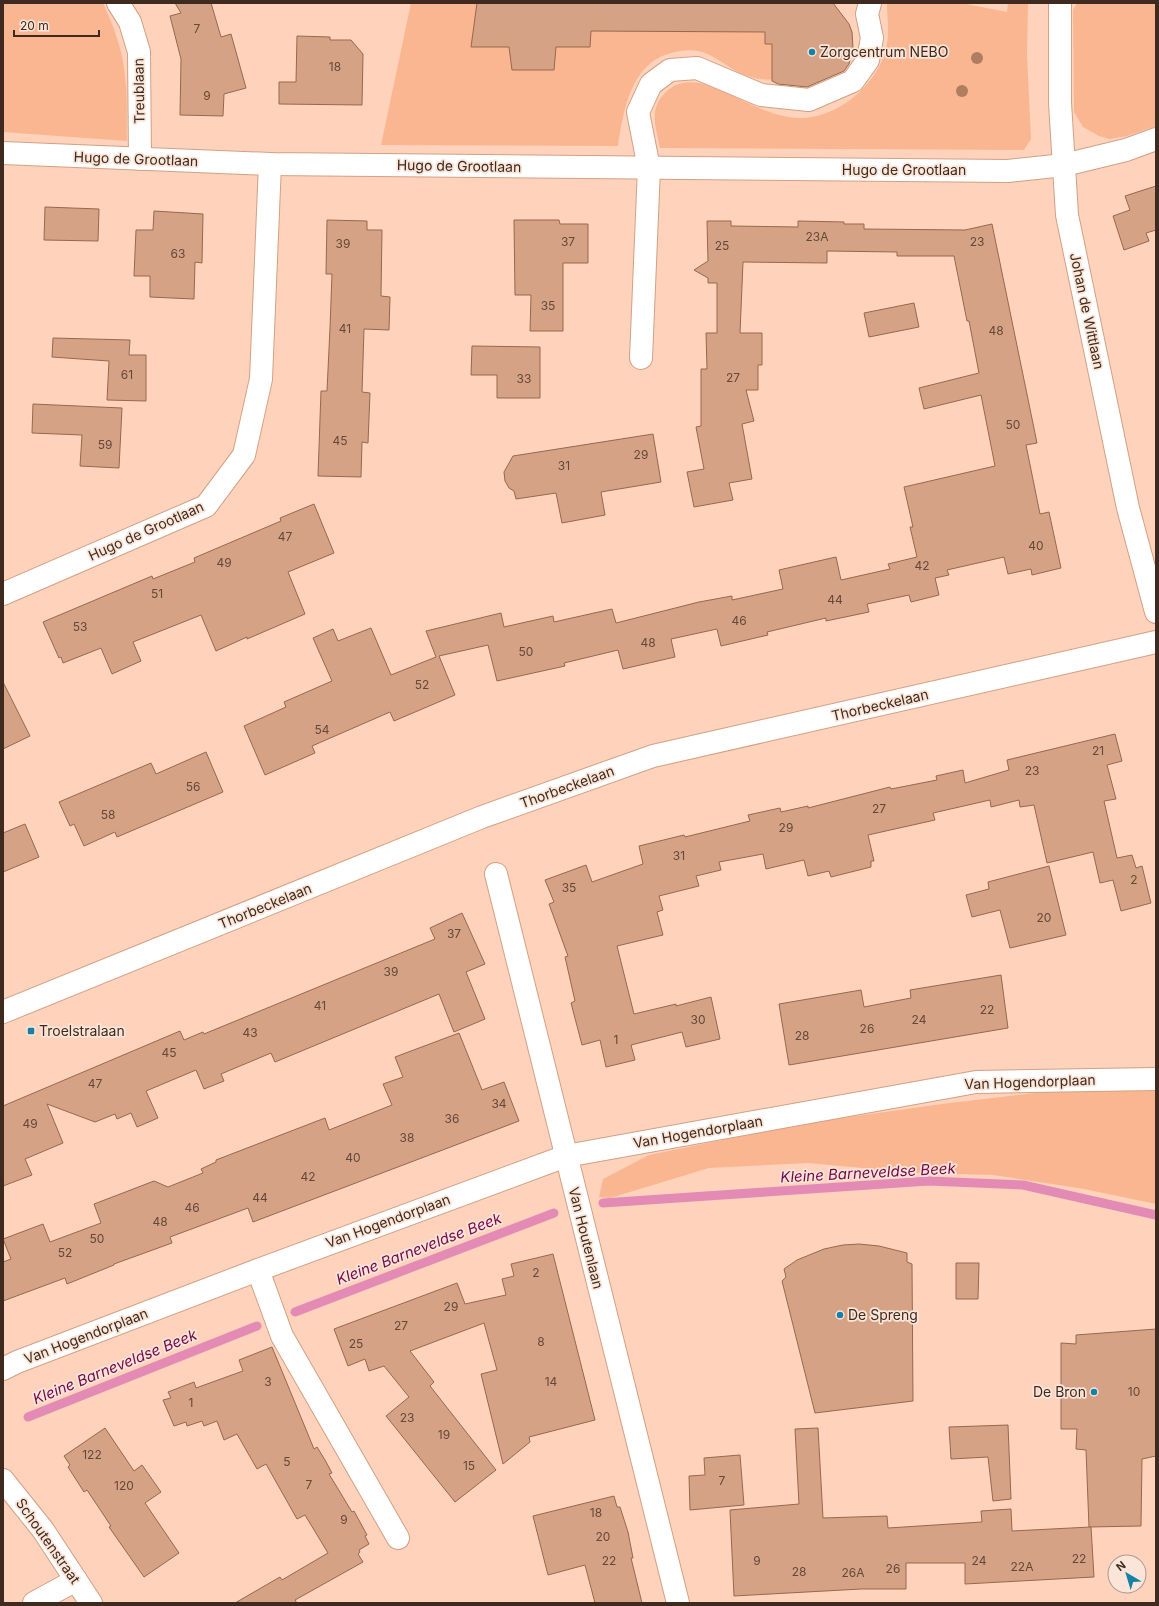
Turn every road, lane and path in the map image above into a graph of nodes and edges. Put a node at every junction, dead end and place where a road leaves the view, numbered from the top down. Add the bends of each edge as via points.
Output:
1 (118, 3) edge
2 (870, 3) edge
3 (1060, 3) edge
4 (1156, 139) edge
5 (3, 153) edge
6 (140, 159) junction
7 (270, 164) junction
8 (1064, 165) junction
9 (648, 168) junction
10 (641, 358) dead end
11 (3, 594) edge
12 (1156, 612) edge
13 (1156, 642) edge
14 (496, 874) dead end
15 (3, 1012) edge
16 (1156, 1079) edge
17 (566, 1156) junction
18 (258, 1270) junction
19 (3, 1369) edge
20 (3, 1480) edge
21 (398, 1538) dead end
22 (76, 1580) junction
23 (34, 1603) edge
24 (91, 1603) edge
25 (678, 1603) edge

1 - 6 street, Treublaan via 130,22 139,52
2 - 9 street via 867,14 872,38 868,60 853,81 809,100 761,95 696,68 670,70 651,84 638,112
3 - 8 street, Johan de Wittlaan via 1060,103
4 - 8 street, Hugo de Grootlaan via 1126,150
5 - 6 street, Hugo de Grootlaan
6 - 7 street, Hugo de Grootlaan
7 - 9 street, Hugo de Grootlaan
7 - 11 street, Hugo de Grootlaan via 261,380 244,455 206,506
8 - 9 street, Hugo de Grootlaan via 1008,171
8 - 12 street, Johan de Wittlaan via 1067,215 1128,508
9 - 10 street
13 - 15 street, Thorbeckelaan via 653,756 482,818
14 - 17 street, Van Houtenlaan
16 - 17 street, Van Hogendorplaan via 976,1082
17 - 18 street, Van Hogendorplaan
17 - 25 street, Van Houtenlaan
18 - 19 street, Van Hogendorplaan
18 - 21 street via 282,1336
20 - 22 street, Schoutenstraat via 43,1530
22 - 23 street
22 - 24 street, Schoutenstraat

